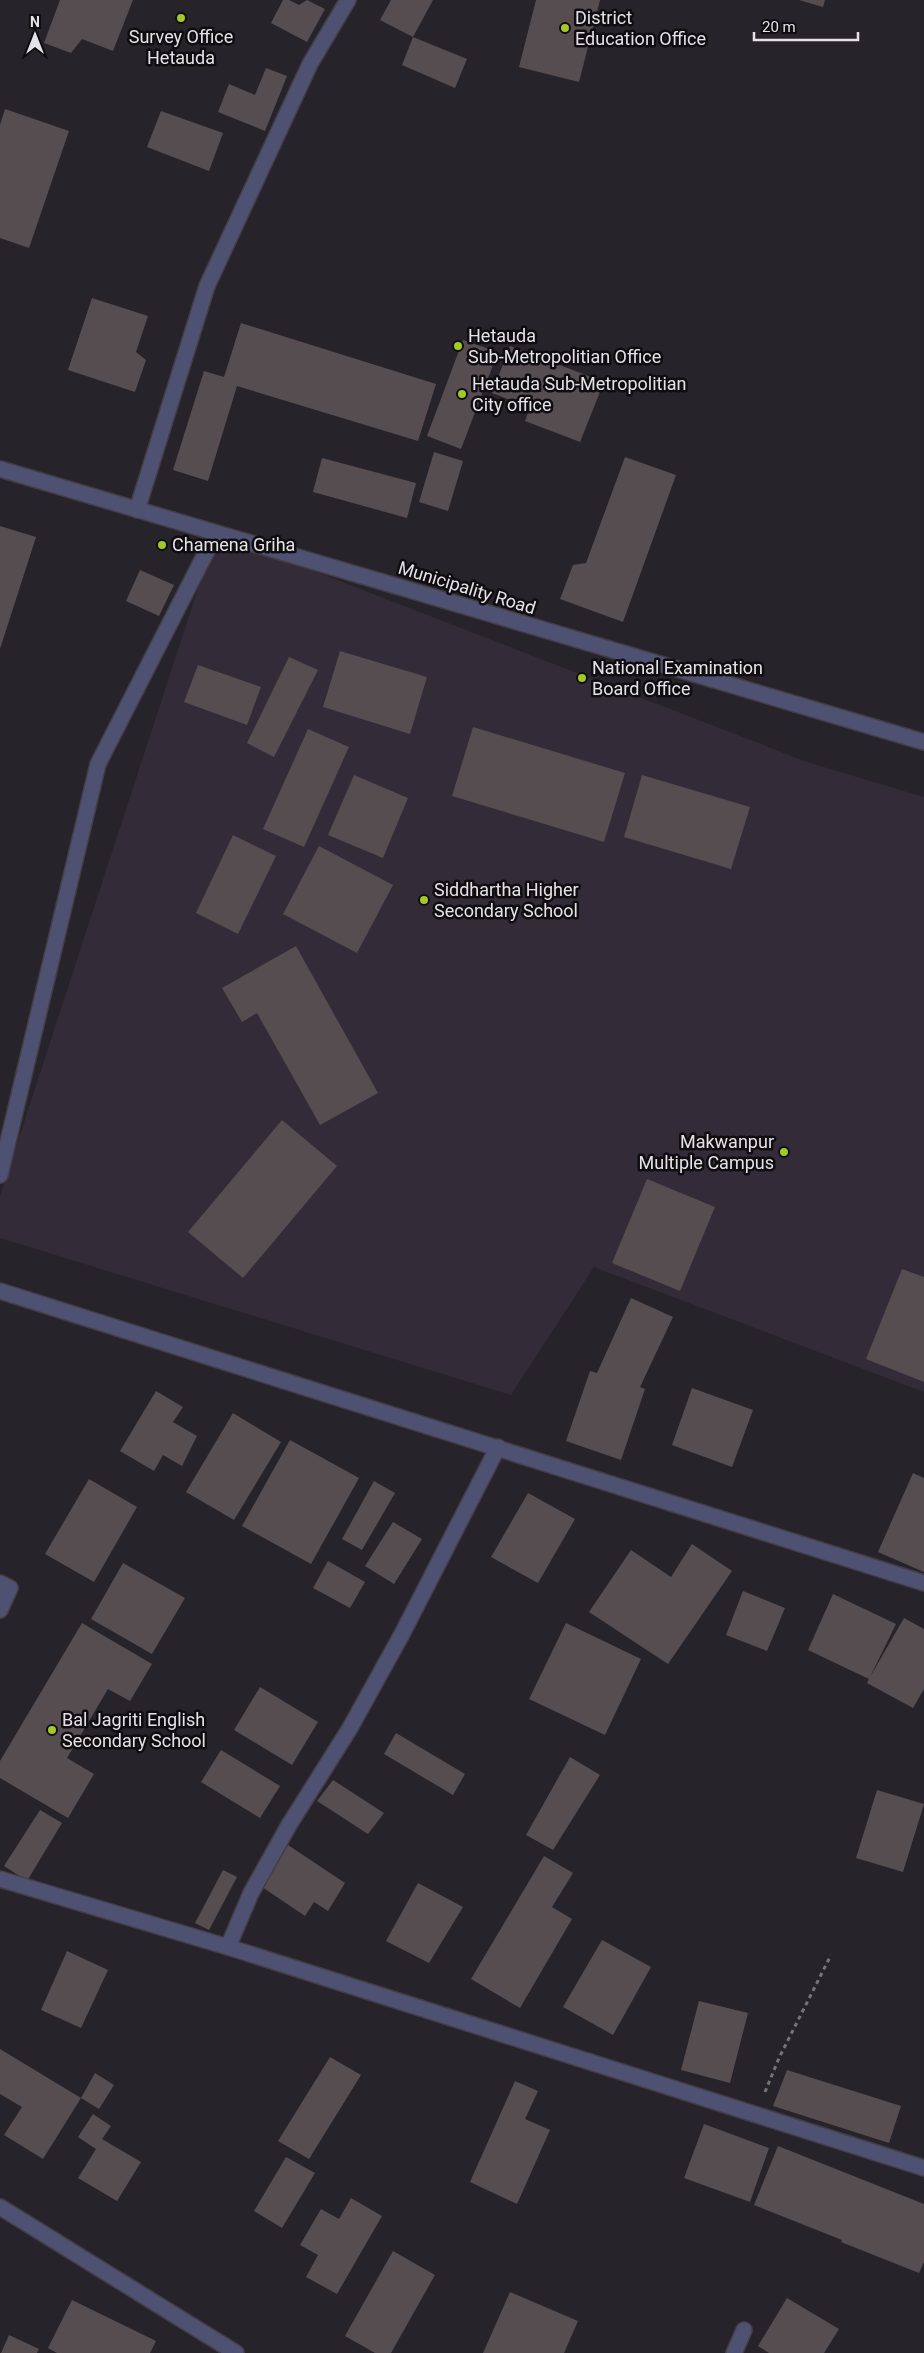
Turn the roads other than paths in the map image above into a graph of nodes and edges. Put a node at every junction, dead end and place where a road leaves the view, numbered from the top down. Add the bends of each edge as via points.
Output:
1 (348, 0) edge
2 (0, 469) edge
3 (137, 510) junction
4 (216, 533) junction
5 (924, 742) edge
6 (0, 1175) edge
7 (0, 1291) edge
8 (498, 1447) junction
9 (0, 1583) edge
10 (924, 1583) edge
11 (0, 1610) edge
12 (0, 1879) edge
13 (228, 1947) junction
14 (924, 2168) edge
15 (0, 2207) edge
16 (744, 2330) dead end
17 (236, 2353) edge
18 (734, 2353) edge

1 - 3 street via 310,64 207,286
2 - 3 street, Municipality Road
3 - 4 street, Municipality Road
4 - 5 street, Municipality Road
4 - 6 street via 98,764
7 - 8 street
8 - 10 street
8 - 13 street via 350,1728 251,1893
9 - 11 street via 10,1588
12 - 13 street
13 - 14 street
15 - 17 street
16 - 18 street

